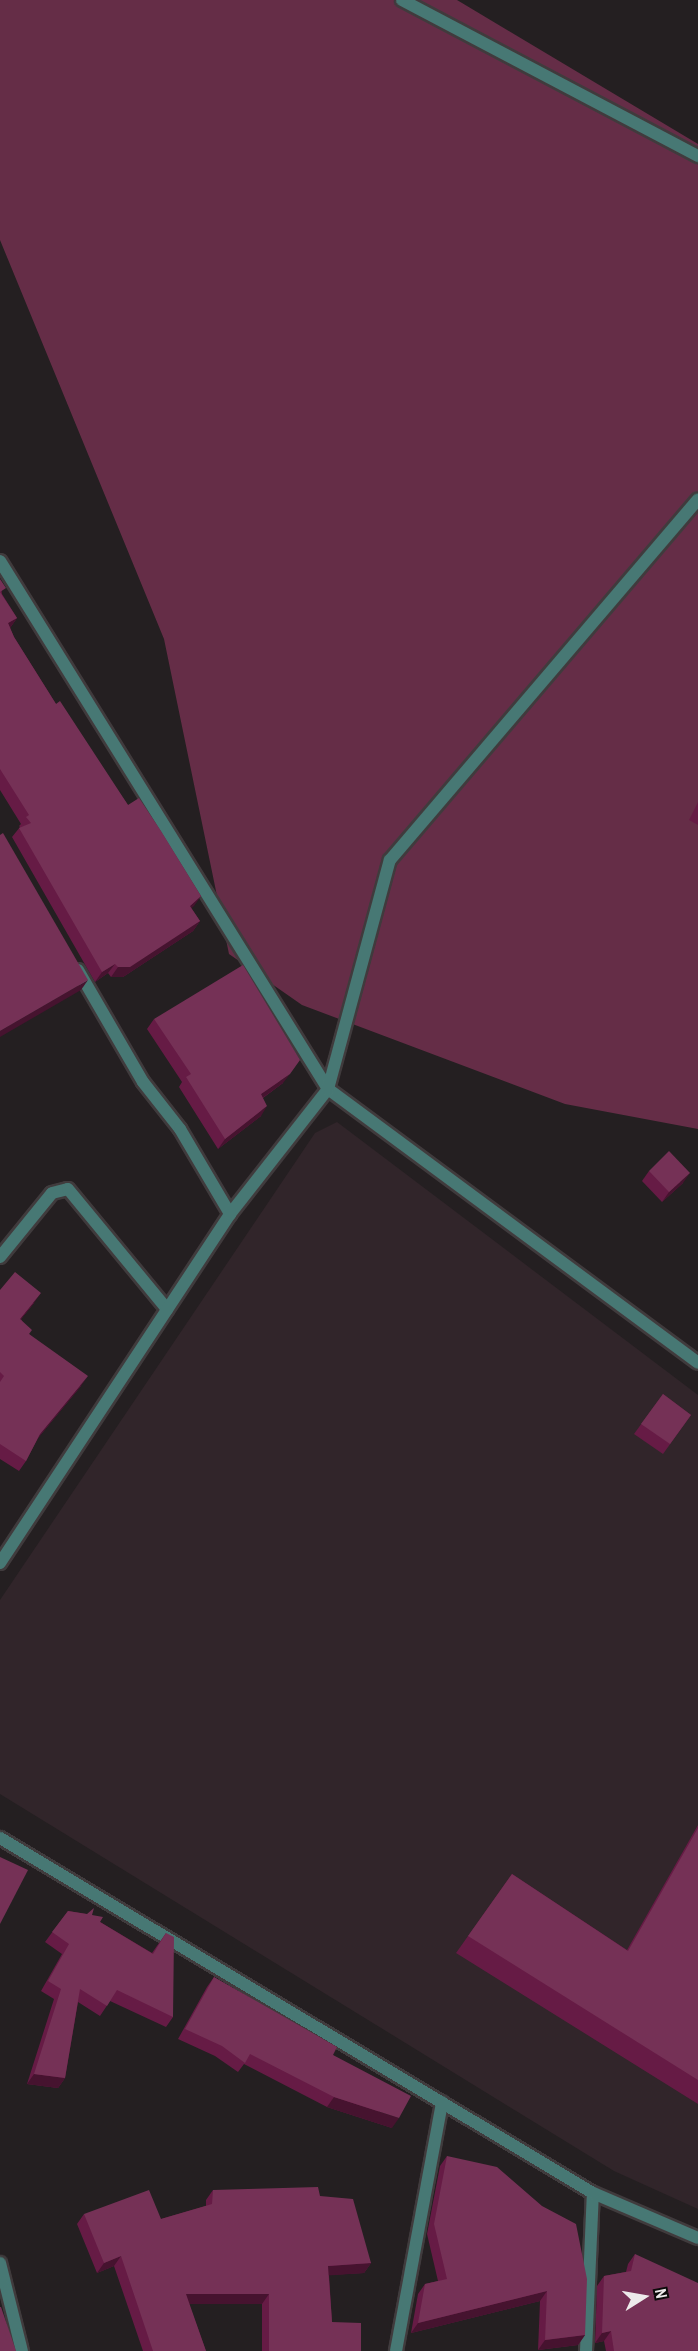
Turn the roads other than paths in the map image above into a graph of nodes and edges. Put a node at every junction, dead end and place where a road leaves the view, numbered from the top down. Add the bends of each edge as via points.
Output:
1 (402, 0) edge
2 (698, 156) edge
3 (698, 500) edge
4 (0, 561) edge
5 (72, 960) edge
6 (328, 1089) junction
7 (231, 1214) junction
8 (0, 1257) edge
9 (167, 1310) junction
10 (698, 1363) edge
11 (0, 1563) edge
12 (0, 1838) edge
13 (442, 2102) junction
14 (593, 2193) junction
15 (698, 2238) edge
16 (0, 2264) edge
17 (22, 2351) edge
18 (396, 2351) edge
19 (586, 2351) edge

1 - 2 street
3 - 6 street via 390,860
4 - 6 street
5 - 7 street via 143,1082 180,1129
6 - 7 street
6 - 10 street
7 - 9 street
8 - 9 street via 52,1193 68,1189
9 - 11 street
12 - 13 street
13 - 14 street
13 - 18 street
14 - 15 street
14 - 19 street
16 - 17 street

